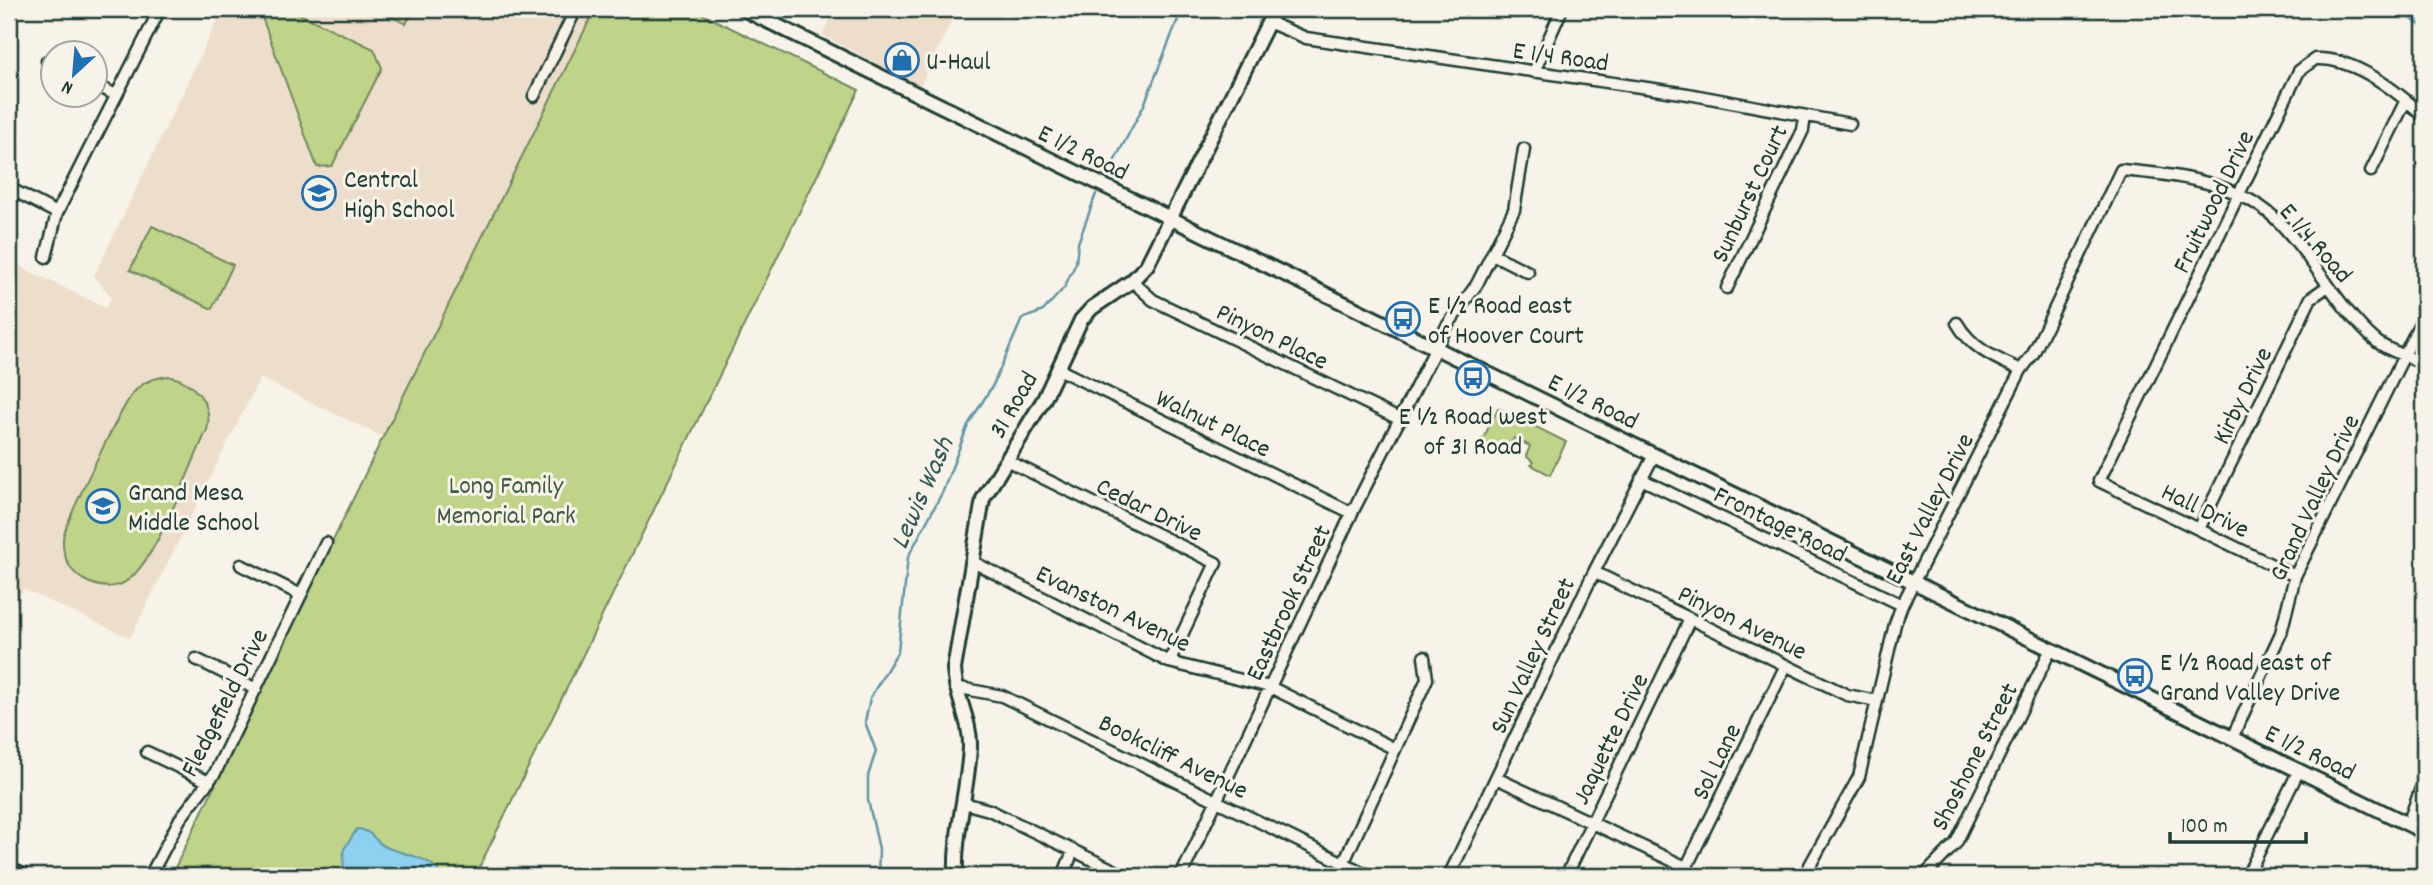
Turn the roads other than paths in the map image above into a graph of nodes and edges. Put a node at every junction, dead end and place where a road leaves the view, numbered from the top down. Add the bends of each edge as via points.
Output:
1 (160, 9) edge
2 (576, 9) edge
3 (743, 9) edge
4 (1275, 9) edge
5 (1562, 9) edge
6 (1268, 22) junction
7 (1534, 72) junction
8 (108, 91) edge
9 (116, 95) junction
10 (534, 96) dead end
11 (2406, 100) junction
12 (1805, 116) junction
13 (2424, 116) edge
14 (1850, 124) dead end
15 (1524, 149) dead end
16 (2121, 170) joint
17 (2371, 171) dead end
18 (9, 188) edge
19 (2238, 196) junction
20 (57, 213) junction
21 (1172, 219) junction
22 (1492, 254) junction
23 (46, 257) dead end
24 (1528, 272) dead end
25 (1132, 281) junction
26 (2328, 286) junction
27 (1727, 288) dead end
28 (2424, 315) edge
29 (1957, 323) dead end
30 (1436, 348) junction
31 (2404, 355) junction
32 (2424, 364) edge
33 (1058, 369) junction
34 (2021, 370) junction
35 (1401, 420) junction
36 (1654, 455) junction
37 (1006, 460) junction
38 (1641, 479) junction
39 (2099, 481) joint
40 (1352, 513) junction
41 (2199, 529) junction
42 (326, 543) dead end
43 (971, 561) junction
44 (241, 565) dead end
45 (1594, 572) junction
46 (2295, 576) junction
47 (1914, 582) junction
48 (301, 595) junction
49 (1902, 605) junction
50 (1690, 619) junction
51 (2051, 649) junction
52 (1424, 657) dead end
53 (196, 659) dead end
54 (1169, 662) junction
55 (1786, 665) junction
56 (955, 687) junction
57 (1270, 687) junction
58 (256, 689) junction
59 (1877, 701) junction
60 (2232, 738) junction
61 (1395, 749) junction
62 (147, 752) dead end
63 (2299, 770) junction
64 (1496, 778) junction
65 (2424, 780) edge
66 (209, 782) junction
67 (1217, 799) junction
68 (964, 803) junction
69 (1591, 822) junction
70 (2408, 824) junction
71 (2424, 832) edge
72 (1073, 851) junction
73 (1343, 864) junction
74 (9, 870) edge
75 (1684, 871) edge
76 (22, 876) edge
77 (150, 876) edge
78 (956, 876) edge
79 (1063, 876) edge
80 (1126, 876) edge
81 (1181, 876) edge
82 (1370, 876) edge
83 (1449, 876) edge
84 (1566, 876) edge
85 (1804, 876) edge
86 (1924, 876) edge
87 (2247, 876) edge

1 - 9 street
2 - 10 street
3 - 21 main road, E 1/2 Road
4 - 6 main road, 31 Road
5 - 7 street
6 - 7 street, E 1/4 Road via 1306,38
6 - 21 main road, 31 Road
7 - 12 street, E 1/4 Road
8 - 9 street
9 - 20 street
11 - 13 street, Fruitwood Drive
11 - 17 street
11 - 19 street, Fruitwood Drive via 2337,61 2308,63 2299,71
12 - 14 street, E 1/4 Road
12 - 27 street, Sunburst Court via 1803,130
15 - 22 street, Eastbrook Street via 1514,209
16 - 19 street, E 1/4 Road via 2199,180
16 - 34 street, East Valley Drive via 2033,354
18 - 20 street
19 - 26 street, E 1/4 Road via 2280,223
19 - 39 street, Fruitwood Drive
20 - 23 street
21 - 25 main road, 31 Road via 1147,265
21 - 30 main road, E 1/2 Road
22 - 24 street
22 - 30 street, Eastbrook Street
25 - 33 main road, 31 Road via 1091,308
25 - 35 street, Pinyon Place via 1153,300
26 - 31 street, E 1/4 Road via 2377,342
26 - 41 street, Kirby Drive via 2311,298
28 - 31 street, Grand Valley Drive
29 - 34 street via 1982,352
30 - 35 street, Eastbrook Street
30 - 36 main road, E 1/2 Road
31 - 32 street, E 1/4 Road
31 - 46 street, Grand Valley Drive
33 - 37 main road, 31 Road
33 - 40 street, Walnut Place
34 - 47 street, East Valley Drive
35 - 40 street, Eastbrook Street
36 - 38 street, Sun Valley Street
36 - 47 main road, E 1/2 Road
37 - 43 main road, 31 Road via 983,499
37 - 54 street, Cedar Drive via 1216,563
38 - 45 street, Sun Valley Street
38 - 49 street, Frontage Road
39 - 41 street, Hall Drive
40 - 57 street, Eastbrook Street
41 - 46 street, Hall Drive
42 - 48 street, Fledgefield Drive
43 - 54 street, Evanston Avenue
43 - 56 main road, 31 Road via 956,651
44 - 48 street
45 - 50 street, Pinyon Avenue
45 - 64 street, Sun Valley Street
46 - 60 street, Grand Valley Drive via 2281,633
47 - 49 street, East Valley Drive
47 - 51 main road, E 1/2 Road
48 - 58 street, Fledgefield Drive
49 - 59 street, East Valley Drive
50 - 55 street, Pinyon Avenue
50 - 69 street, Jaquette Drive
51 - 60 main road, E 1/2 Road
51 - 86 street, Shoshone Street via 1956,843
52 - 61 street via 1427,679
53 - 58 street
54 - 57 street, Evanston Avenue
55 - 59 street, Pinyon Avenue via 1847,695
55 - 75 street, Sol Lane
56 - 67 street, Bookcliff Avenue via 1002,696
56 - 68 main road, 31 Road via 970,745
57 - 61 street, Evanston Avenue
57 - 67 street, Eastbrook Street
58 - 66 street, Fledgefield Drive
59 - 85 street, East Valley Drive via 1860,777
60 - 63 main road, E 1/2 Road
61 - 73 street
62 - 66 street
63 - 70 main road, E 1/2 Road
63 - 87 street
64 - 69 street
64 - 83 street, Sun Valley Street
65 - 70 street
66 - 77 street, Fledgefield Drive via 180,819
67 - 73 street, Bookcliff Avenue
67 - 81 street, Eastbrook Street
68 - 72 street via 989,810
68 - 78 main road, 31 Road
69 - 75 street
69 - 84 street, Jaquette Drive
70 - 71 main road, E 1/2 Road
72 - 79 street
72 - 80 street
73 - 82 street, Bookcliff Avenue
74 - 76 main road

